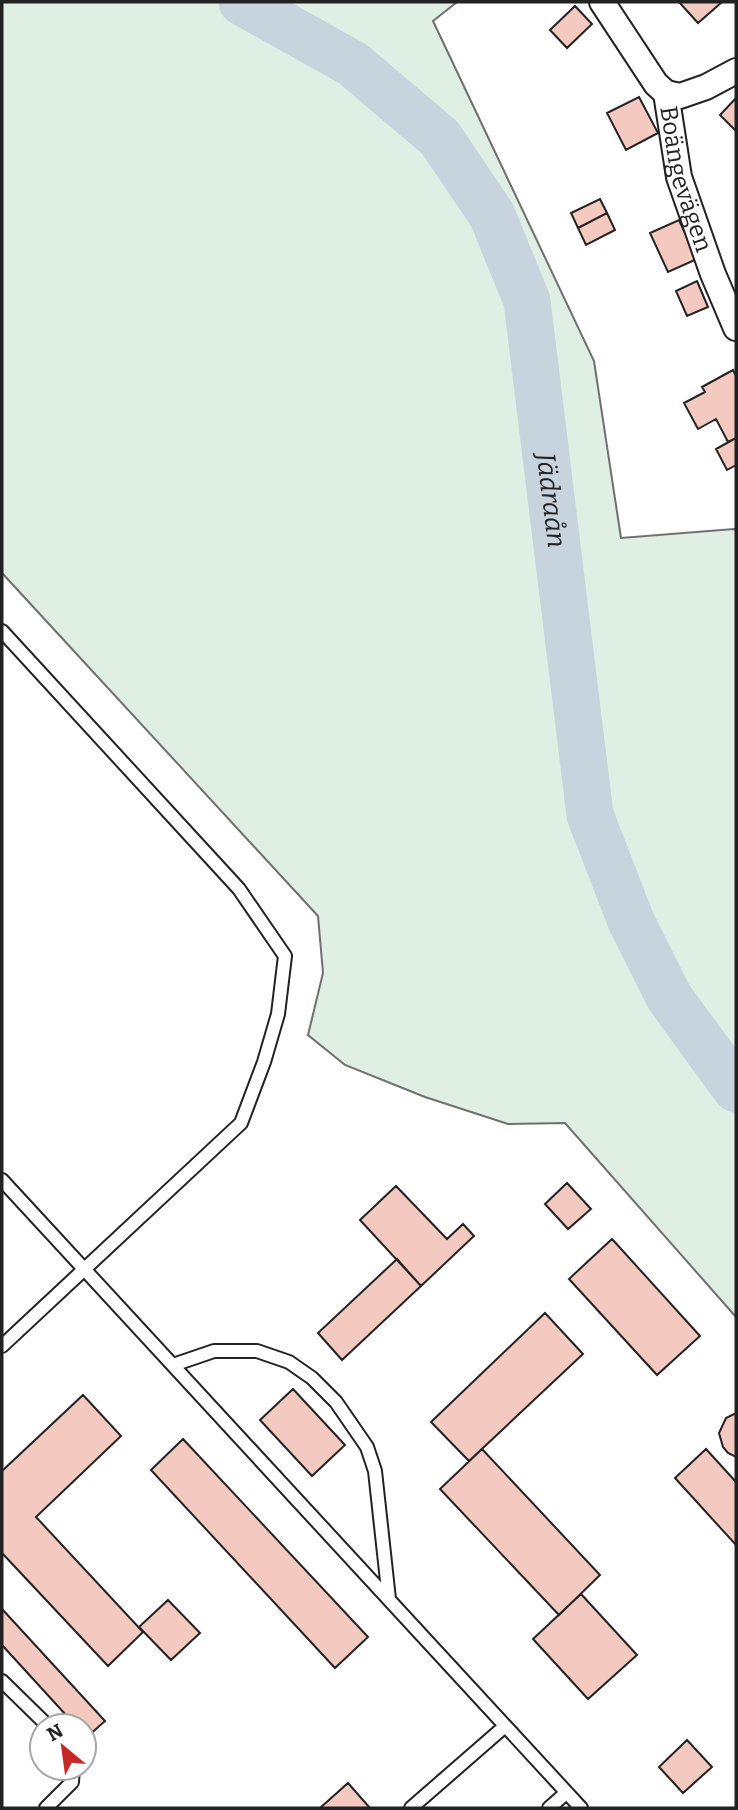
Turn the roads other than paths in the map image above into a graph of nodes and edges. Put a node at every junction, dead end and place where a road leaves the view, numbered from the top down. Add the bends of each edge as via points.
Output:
1 (602, 2) edge
2 (736, 71) edge
3 (666, 93) junction
4 (736, 328) edge
5 (2, 631) edge
6 (2, 1180) edge
7 (85, 1269) junction
8 (2, 1346) edge
9 (173, 1365) junction
10 (389, 1599) junction
11 (2, 1681) edge
12 (34, 1712) edge
13 (504, 1727) junction
14 (72, 1782) edge
15 (566, 1793) junction
16 (46, 1808) edge
17 (411, 1808) edge
18 (549, 1808) edge
19 (580, 1808) edge

1 - 3 street, Boängevägen
2 - 3 street via 680,96
3 - 4 street, Boängevägen via 679,177
5 - 7 lane via 239,889 285,956 278,1014 242,1123
6 - 7 lane
7 - 8 lane
7 - 9 lane
9 - 10 lane
9 - 10 lane via 214,1352 257,1351 289,1362 336,1402 368,1447 375,1471
10 - 13 lane
11 - 12 lane
13 - 15 lane
13 - 17 lane
14 - 16 lane
15 - 18 lane
15 - 19 lane

